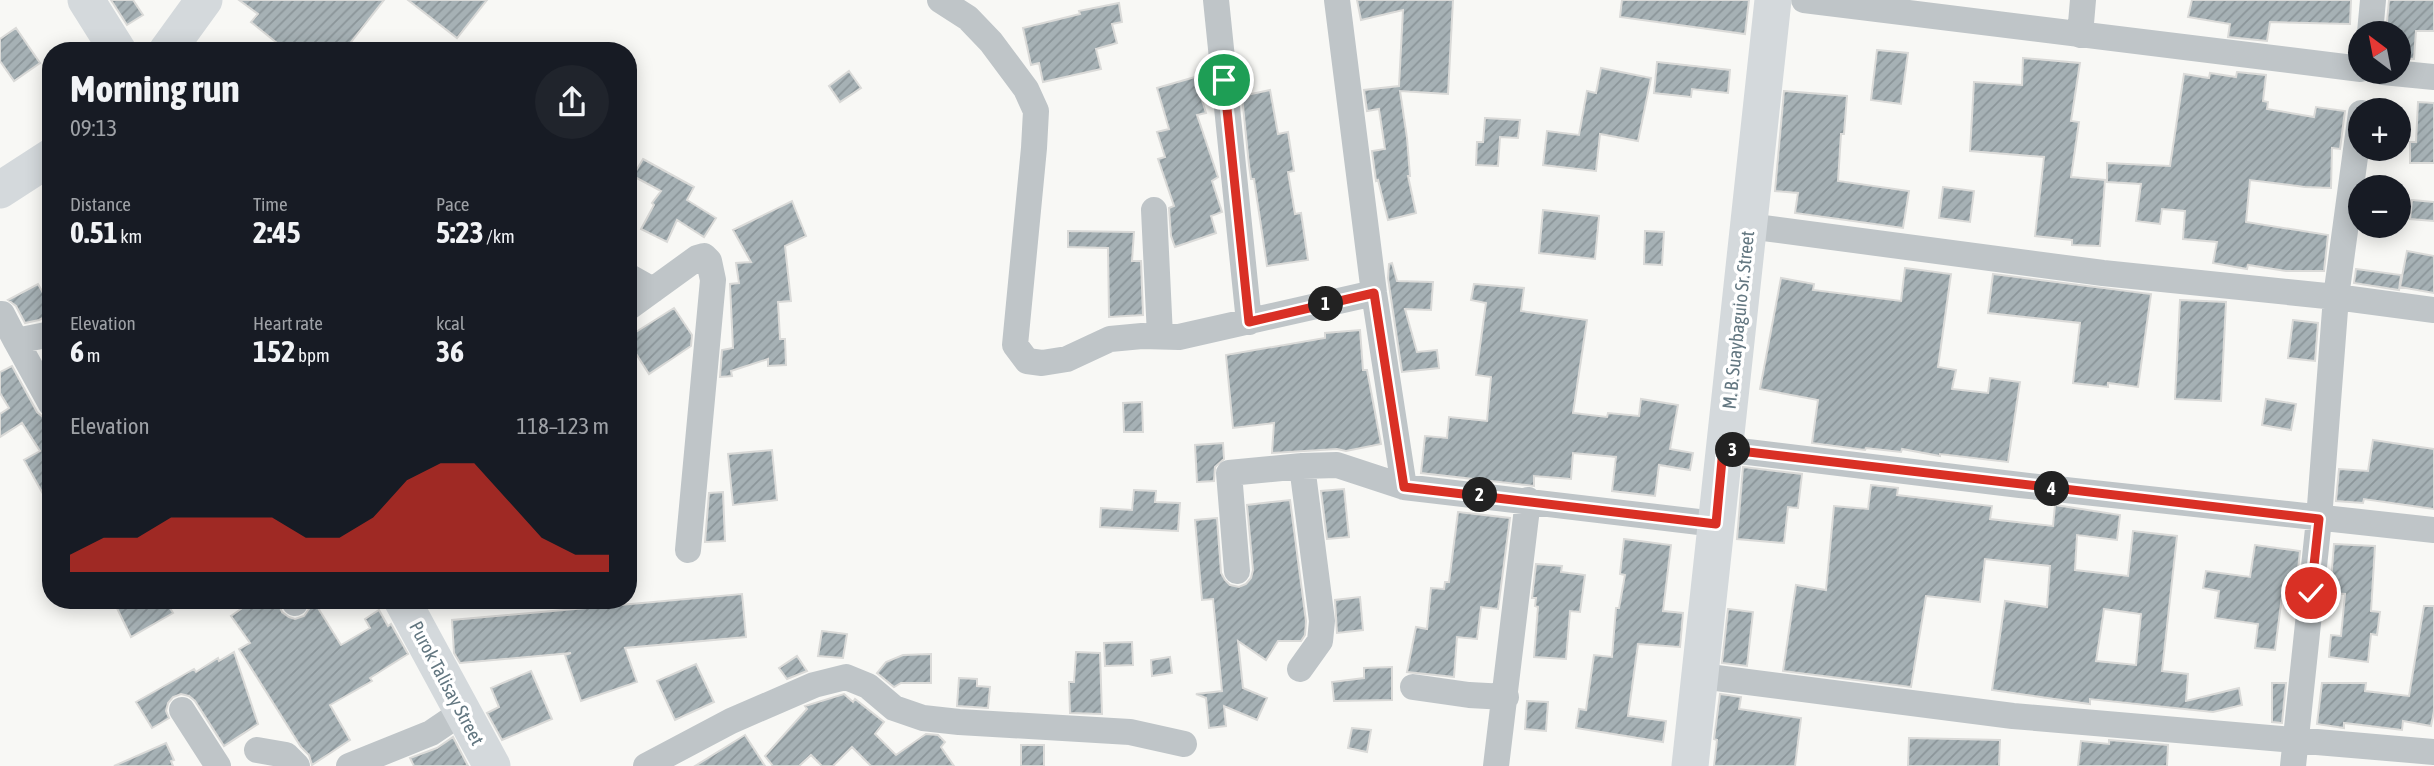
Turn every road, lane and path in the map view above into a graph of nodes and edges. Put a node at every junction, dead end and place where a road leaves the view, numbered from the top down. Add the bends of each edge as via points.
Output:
1 (86, 0) edge
2 (204, 0) edge
3 (940, 0) edge
4 (1216, 0) edge
5 (1337, 0) edge
6 (1773, 0) edge
7 (1804, 0) edge
8 (2083, 0) edge
9 (2373, 0) edge
10 (2371, 21) edge
11 (2080, 35) junction
12 (112, 42) edge
13 (174, 42) edge
14 (2348, 67) edge
15 (2412, 75) edge
16 (2434, 77) edge
17 (2354, 161) edge
18 (42, 163) edge
19 (0, 190) edge
20 (1154, 210) dead end
21 (1748, 226) junction
22 (637, 281) edge
23 (653, 290) junction
24 (1374, 293) junction
25 (2336, 297) junction
26 (637, 302) edge
27 (2434, 310) edge
28 (2, 314) edge
29 (1249, 322) junction
30 (42, 336) edge
31 (1160, 336) junction
32 (16, 341) junction
33 (42, 388) edge
34 (1723, 449) junction
35 (1303, 466) junction
36 (1404, 487) junction
37 (1528, 500) junction
38 (2319, 519) junction
39 (1716, 524) junction
40 (2434, 530) edge
41 (688, 550) dead end
42 (1237, 571) dead end
43 (407, 609) edge
44 (1300, 669) dead end
45 (1701, 676) junction
46 (1413, 687) dead end
47 (1506, 697) junction
48 (181, 710) dead end
49 (462, 712) junction
50 (1184, 744) dead end
51 (257, 750) dead end
52 (2434, 752) edge
53 (2294, 754) edge
54 (218, 766) edge
55 (297, 766) edge
56 (349, 766) edge
57 (492, 766) edge
58 (646, 766) edge
59 (1496, 766) edge
60 (1690, 766) edge

1 - 12 street
2 - 13 street
3 - 31 street via 968,18 990,42 1027,89 1036,111 1015,345 1027,361 1042,363 1067,359 1110,339
4 - 29 street
5 - 24 street
6 - 21 street, M. B. Suaybaguio Sr. Street
7 - 11 street
8 - 11 street
9 - 10 street
11 - 14 street
15 - 16 street
17 - 25 street
18 - 19 street
20 - 31 street
21 - 25 street via 2103,273
21 - 34 street, M. B. Suaybaguio Sr. Street
22 - 23 street
23 - 26 street
23 - 41 street via 697,258 709,261 713,280
24 - 29 street
24 - 36 street
25 - 27 street
25 - 38 street
28 - 32 street
29 - 31 street via 1179,337
30 - 32 street
32 - 33 street
34 - 38 street
34 - 39 street, M. B. Suaybaguio Sr. Street
35 - 36 street via 1337,466
35 - 42 street via 1229,473
35 - 44 street via 1322,621 1320,641
36 - 37 street
37 - 39 street
37 - 47 street
38 - 40 street
38 - 53 street
39 - 45 street, M. B. Suaybaguio Sr. Street
43 - 49 street, Purok Talisay Street
45 - 53 street
45 - 60 street, M. B. Suaybaguio Sr. Street
46 - 47 street
47 - 59 street
48 - 54 street
49 - 56 street via 432,733
49 - 57 street, Purok Talisay Street
50 - 58 street via 1130,732 923,718 894,708 868,686 846,677 814,685 731,720
51 - 55 street via 286,755
52 - 53 street

